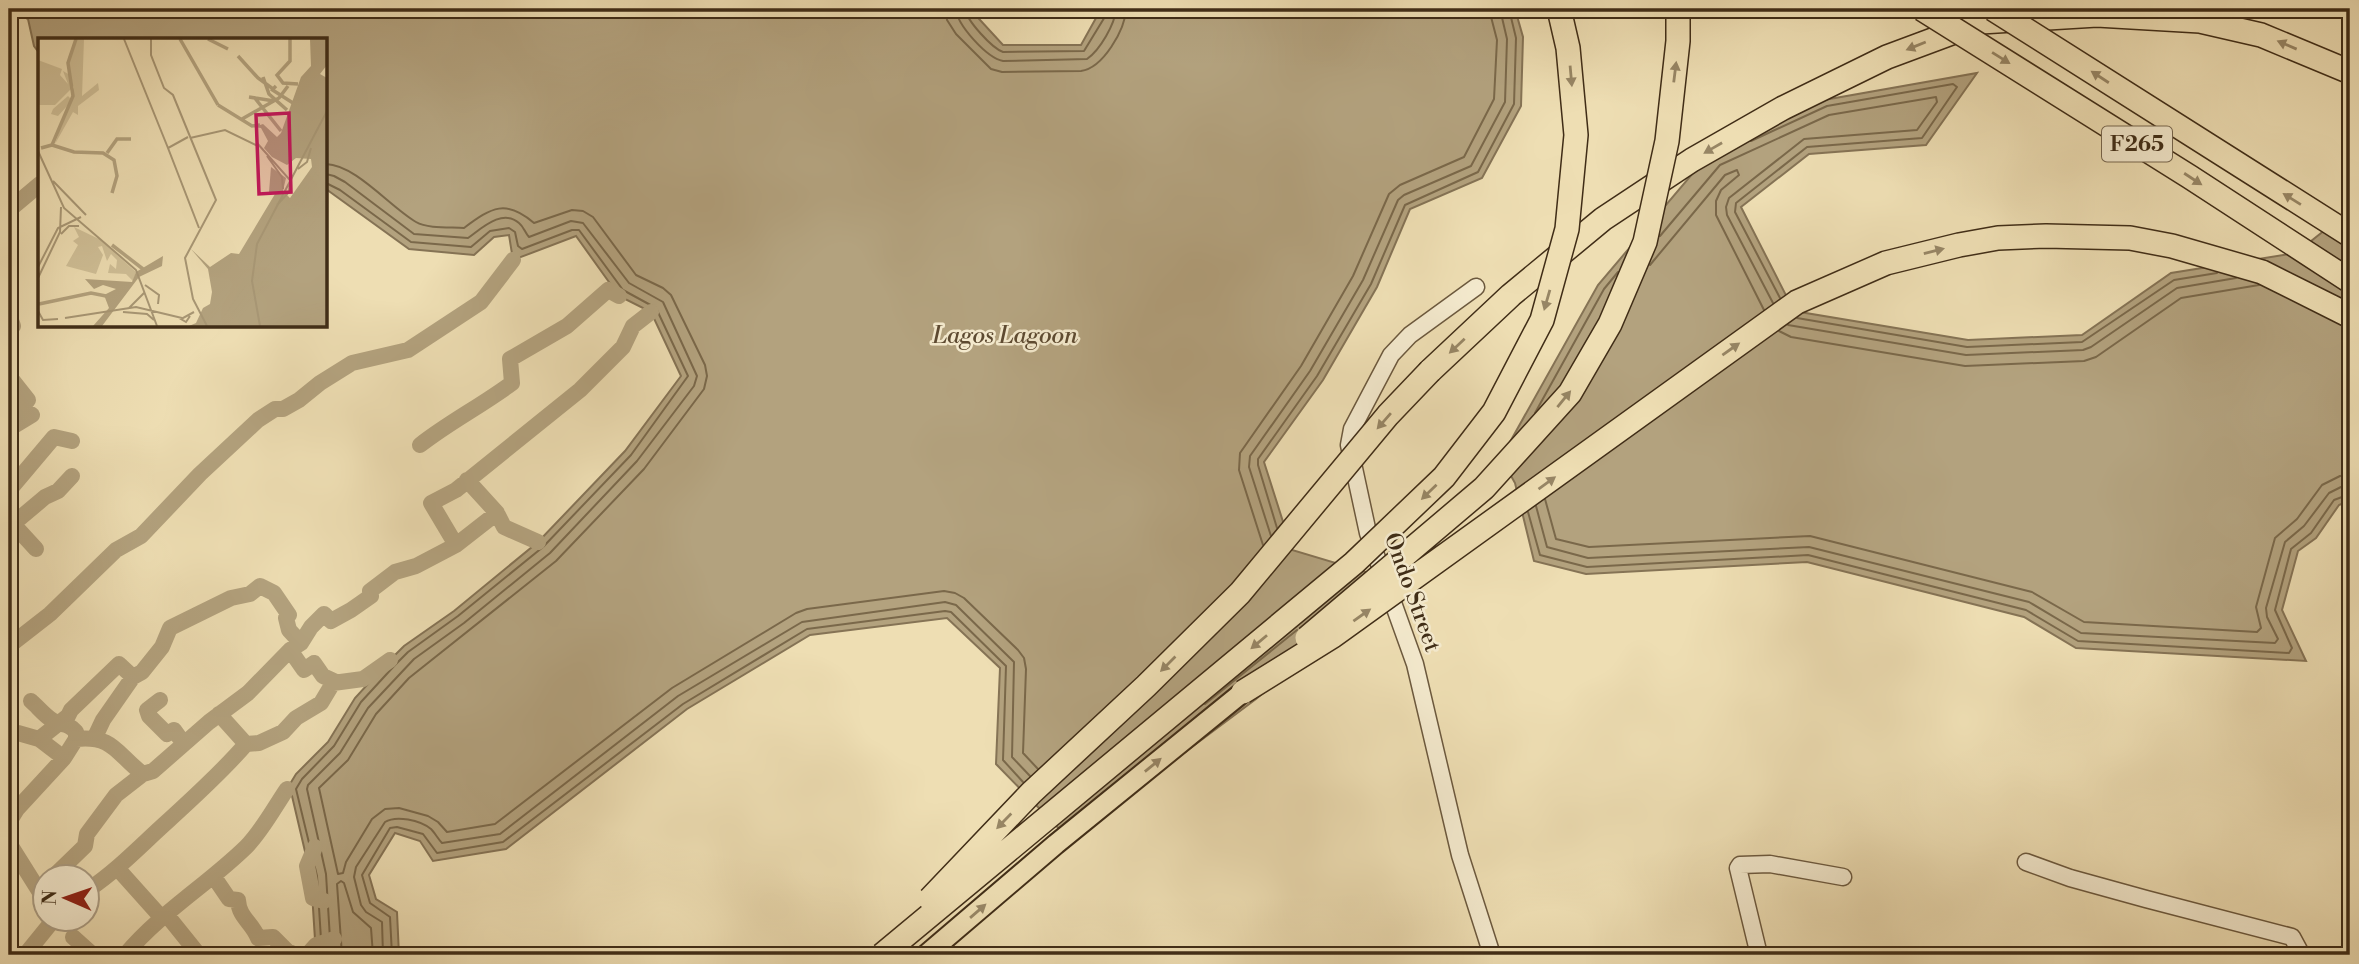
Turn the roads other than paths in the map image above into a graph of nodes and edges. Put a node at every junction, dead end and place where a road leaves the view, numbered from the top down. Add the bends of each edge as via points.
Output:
1 (1559, 9) edge
2 (1678, 9) edge
3 (1922, 9) edge
4 (1993, 9) edge
5 (2350, 72) edge
6 (2350, 235) edge
7 (2350, 281) edge
8 (1476, 287) dead end
9 (2350, 316) edge
10 (1243, 692) junction
11 (2026, 862) dead end
12 (1843, 877) dead end
13 (879, 955) edge
14 (926, 955) edge
15 (1492, 955) edge
16 (1759, 955) edge
17 (2298, 955) edge

1 -> 13 highway, bridge via 1568,48 1576,135 1567,229 1542,320 1494,411 1444,477 1354,563
10 -> 2 highway, bridge via 1484,488 1570,393 1610,324 1645,243 1667,141
3 -> 7 highway, F265, bridge
6 -> 4 highway, F265, bridge
5 -> 13 highway, bridge via 2261,35 2200,21 2097,15 1981,22 1887,57 1692,160 1603,219 1511,295 1430,371 1240,593 1031,793
8 - 15 street, Ondo Street via 1410,335 1391,355 1352,429 1349,445 1368,533 1415,664 1460,855
10 -> 9 highway, bridge via 1333,636 1797,302 1886,263 1998,238 2130,238 2262,272
14 -> 10 main road
11 - 17 street via 2132,896 2292,937
12 - 16 street via 1770,864 1740,865

